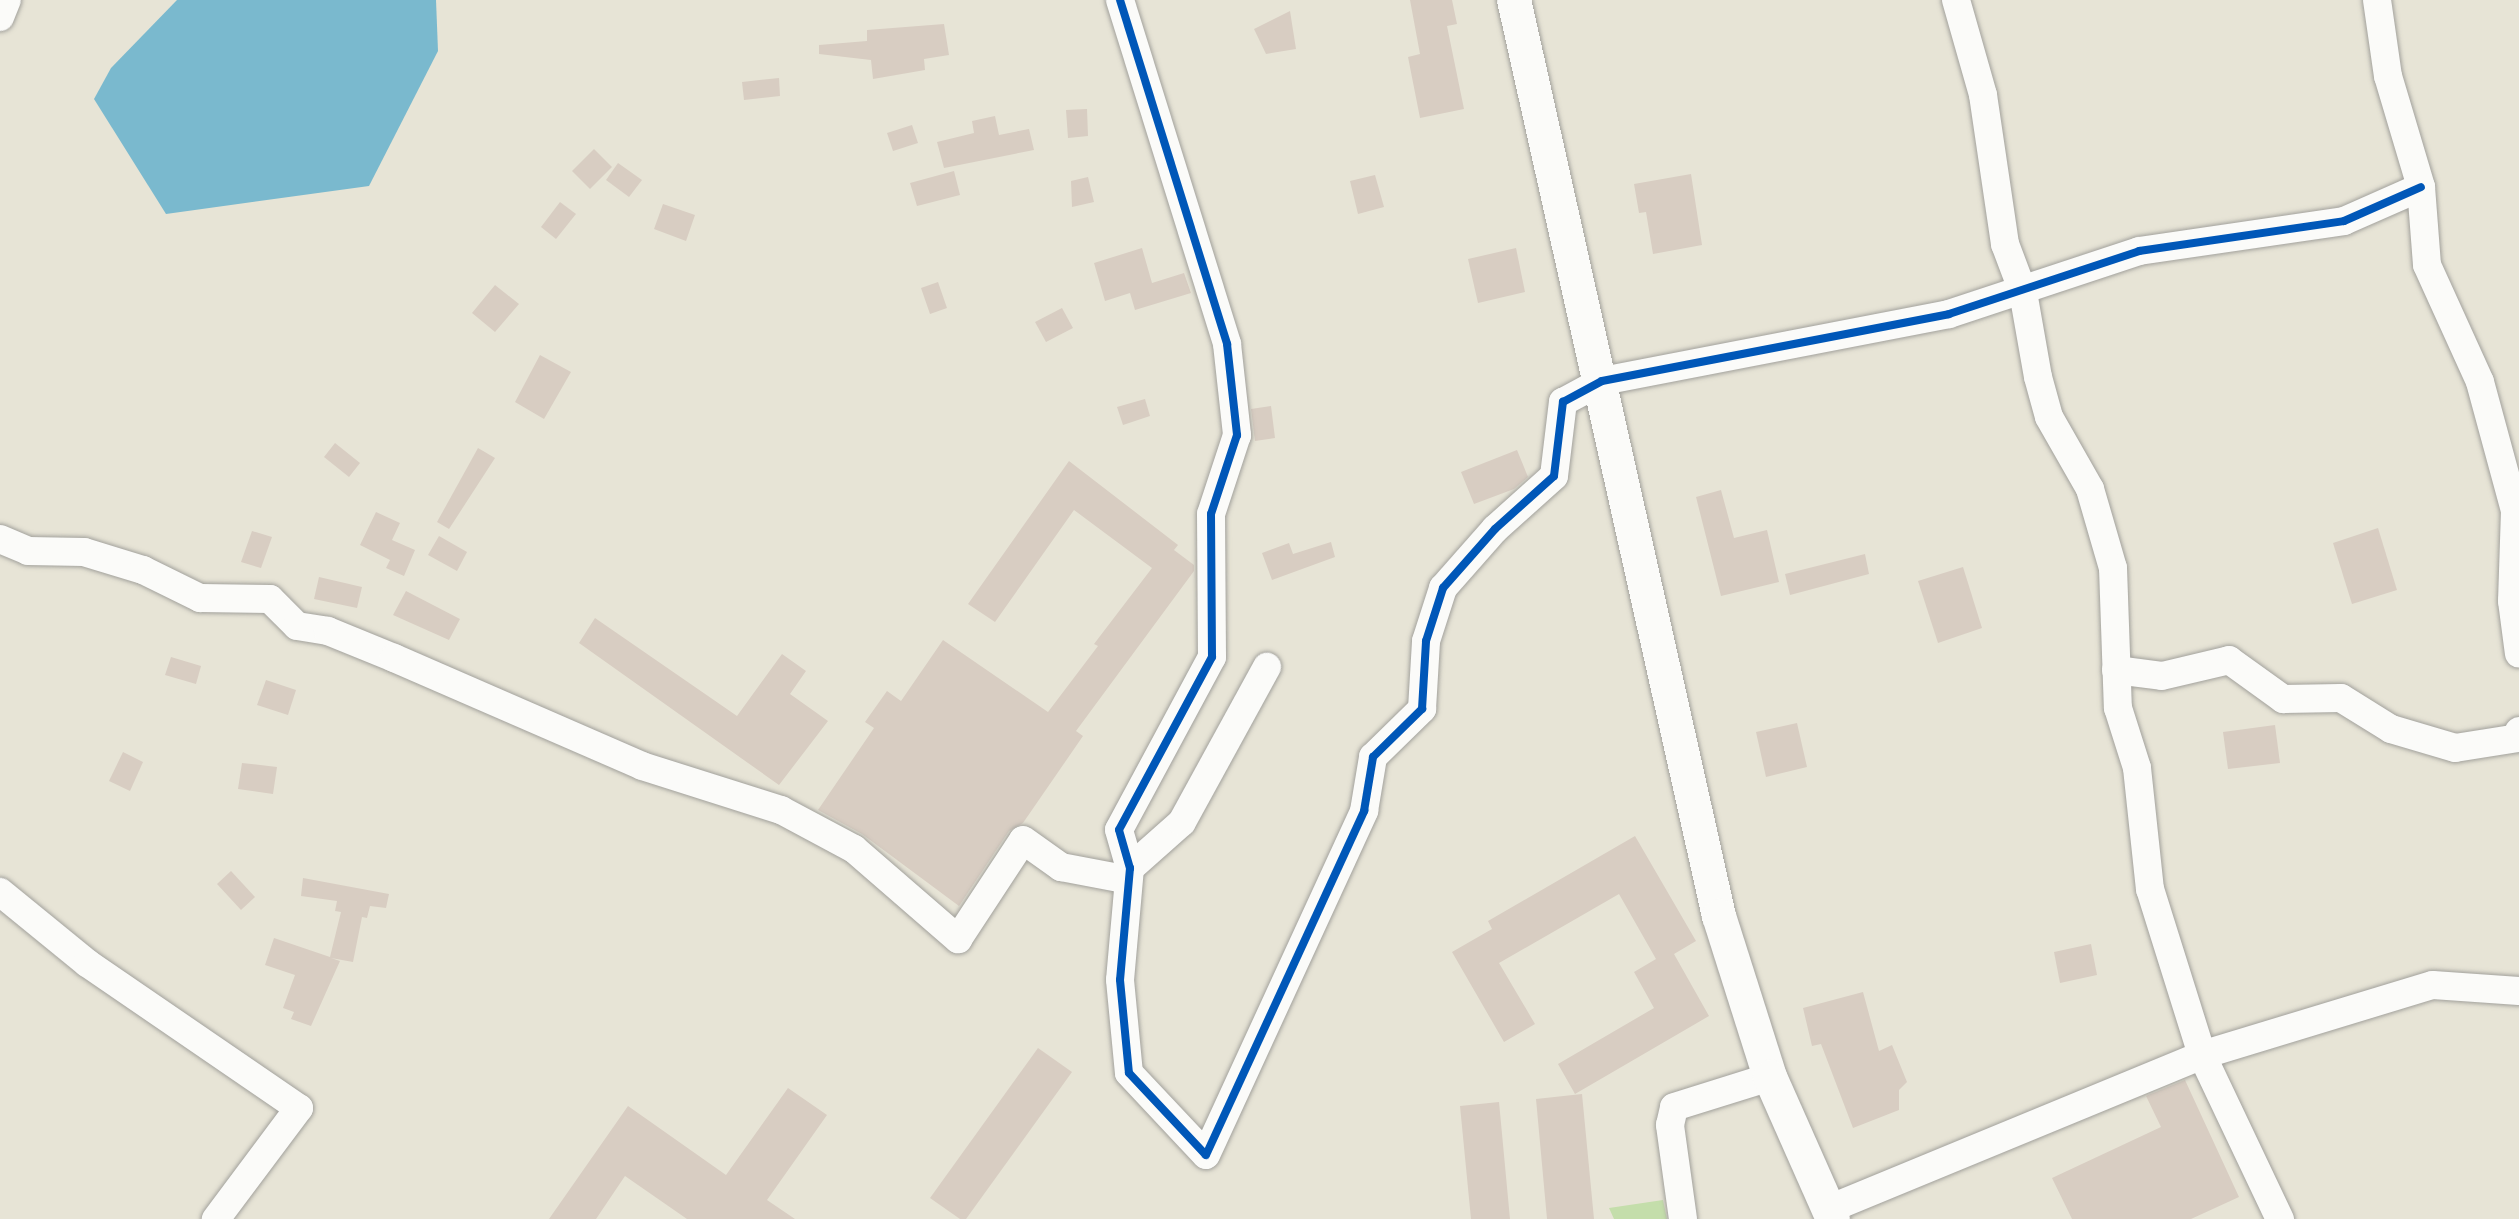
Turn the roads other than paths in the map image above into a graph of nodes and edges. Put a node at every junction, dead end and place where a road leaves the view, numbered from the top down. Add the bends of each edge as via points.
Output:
1 (7, 0) edge
2 (1120, 0) edge
3 (1514, 0) edge
4 (1956, 0) edge
5 (2377, 0) edge
6 (0, 17) edge
7 (2421, 187) junction
8 (2023, 292) junction
9 (1602, 381) junction
10 (0, 539) edge
11 (2519, 654) edge
12 (1267, 667) dead end
13 (2116, 670) junction
14 (2519, 731) edge
15 (1130, 868) junction
16 (0, 892) edge
17 (2519, 991) edge
18 (2202, 1055) junction
19 (1770, 1077) junction
20 (1831, 1214) edge
21 (216, 1219) edge
22 (1683, 1219) edge
23 (2280, 1219) edge

1 - 6 street
2 - 15 street via 1227,344 1237,435 1211,514 1212,657 1119,830
3 - 9 main road
4 - 8 street via 1983,95 2005,244
5 - 7 street via 2388,76
7 - 8 street via 2344,221 2139,251
7 - 11 street via 2427,265 2480,382 2515,511 2512,601
8 - 9 street via 1949,314
8 - 13 street via 2049,417 2090,489 2113,568
9 - 15 street via 1563,402 1554,476 1495,529 1443,588 1426,641 1422,709 1373,757 1364,811 1206,1155 1129,1073 1120,980
9 - 19 main road via 1719,916
10 - 15 street via 28,551 84,552 143,570 200,598 270,599 297,626 328,631 642,766 781,810 854,849 958,939 1023,840 1061,867 1119,878
12 - 15 street via 1182,822
13 - 14 street via 2162,676 2229,660 2283,699 2341,698 2391,729 2455,748 2518,738
13 - 18 street via 2118,708 2137,768 2150,889
16 - 21 street via 87,963 299,1108
17 - 18 street via 2433,985
18 - 20 street
18 - 23 street
19 - 20 main road
19 - 22 street via 1674,1107 1670,1125

